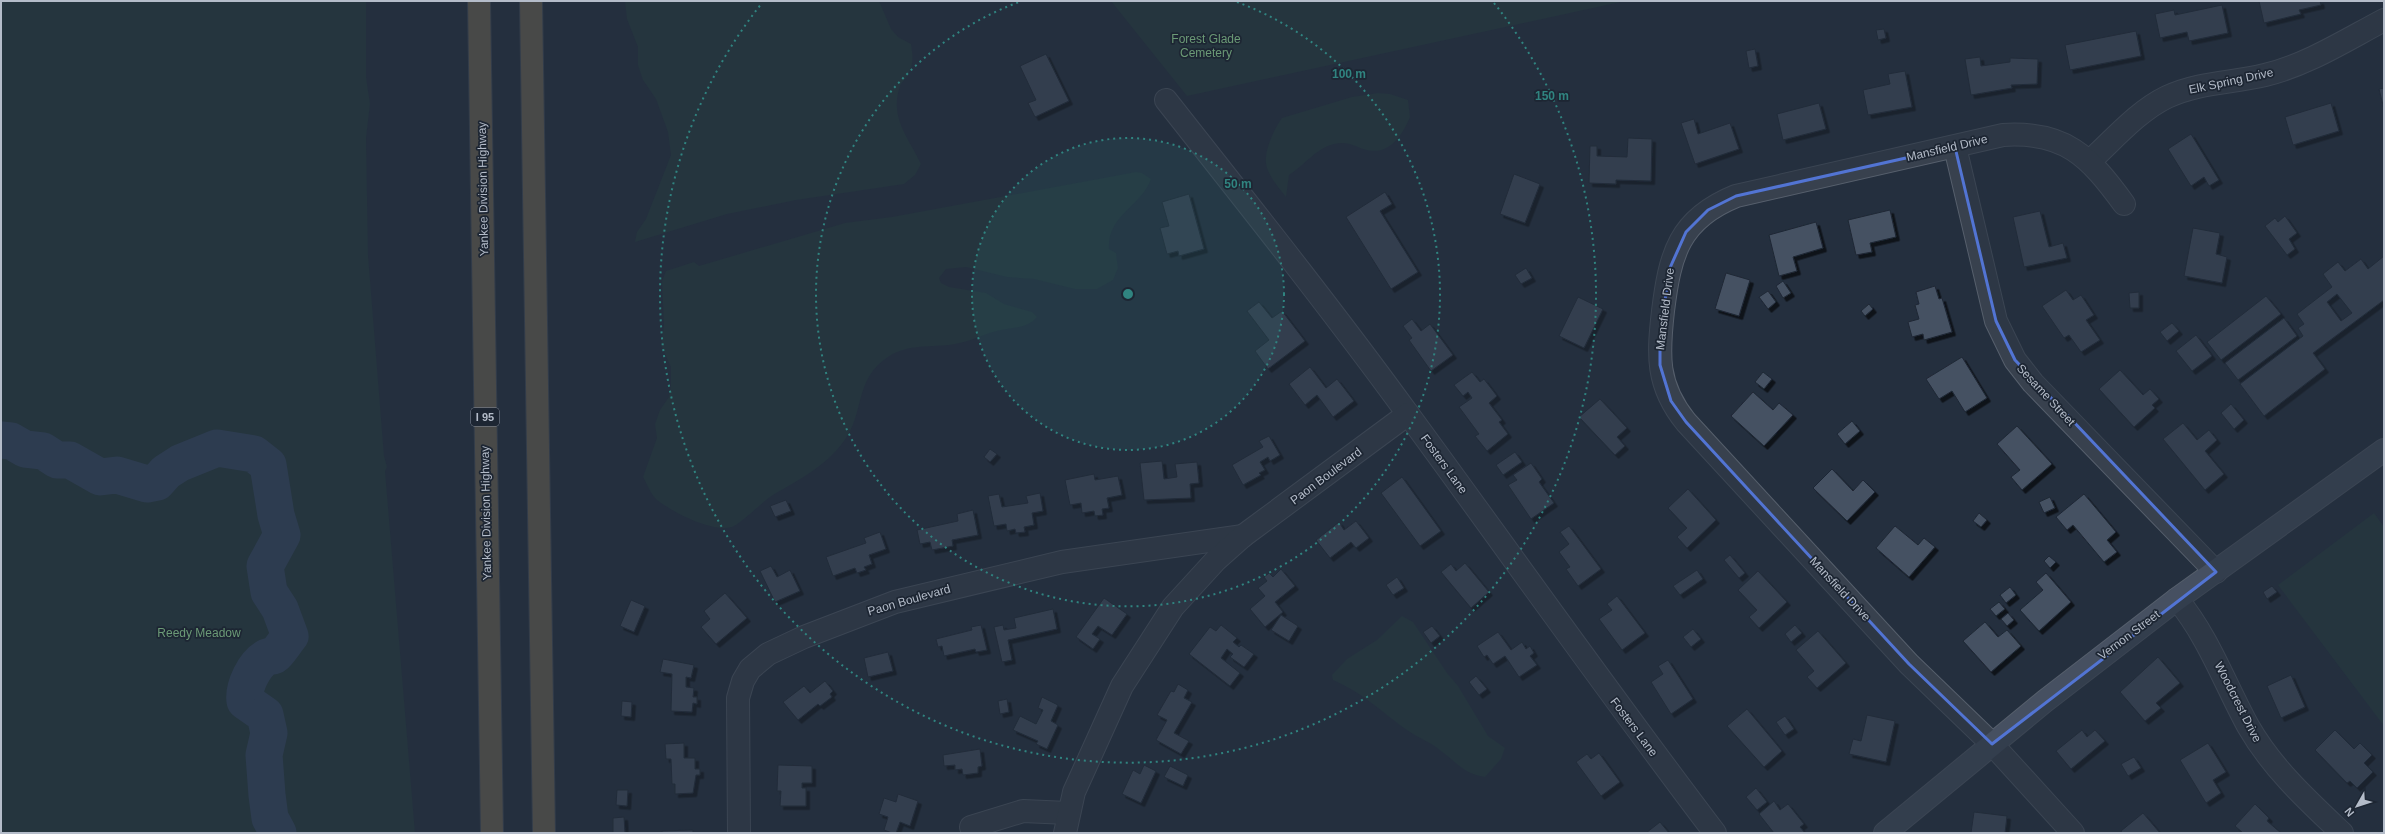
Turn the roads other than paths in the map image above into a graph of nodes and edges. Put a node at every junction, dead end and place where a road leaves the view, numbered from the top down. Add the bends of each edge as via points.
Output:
1 (479, 1) edge
2 (531, 1) edge
3 (2384, 20) edge
4 (1166, 100) dead end
5 (1955, 147) junction
6 (2090, 161) junction
7 (2124, 204) dead end
8 (1408, 414) junction
9 (2384, 450) edge
10 (1243, 536) junction
11 (2216, 572) junction
12 (2177, 599) junction
13 (1992, 744) junction
14 (1066, 823) edge
15 (971, 827) dead end
16 (492, 833) edge
17 (544, 833) edge
18 (739, 833) edge
19 (1715, 833) edge
20 (1885, 833) edge
21 (2072, 833) edge
22 (2342, 833) edge

1 - 16 highway, Yankee Division Highway / I 95
2 - 17 highway
3 - 6 street, Elk Spring Drive via 2329,50 2284,69 2265,75 2202,85 2166,98 2142,114
4 - 8 street, Fosters Lane via 1314,288
5 - 6 street, Mansfield Drive via 2003,135 2022,134 2052,139 2079,152
5 - 11 street, Sesame Street via 1996,320 2015,360 2033,383
5 - 13 street, Mansfield Drive via 1746,193 1708,210 1686,232 1671,260 1659,352 1666,390 1686,422 1909,664
6 - 7 street, Mansfield Drive
8 - 10 street, Paon Boulevard
8 - 19 street, Fosters Lane via 1596,676
9 - 11 main road, Vernon Street
10 - 14 street, Paon Boulevard via 1184,594 1144,650 1122,686 1102,727
10 - 18 street, Paon Boulevard via 1062,562 934,592 848,619 768,654 750,669 738,698
11 - 12 main road, Vernon Street
12 - 13 main road, Vernon Street
12 - 22 street, Woodcrest Drive via 2210,647 2248,726 2267,756 2289,782
13 - 20 main road, Vernon Street
13 - 21 street
14 - 15 street via 1023,811

